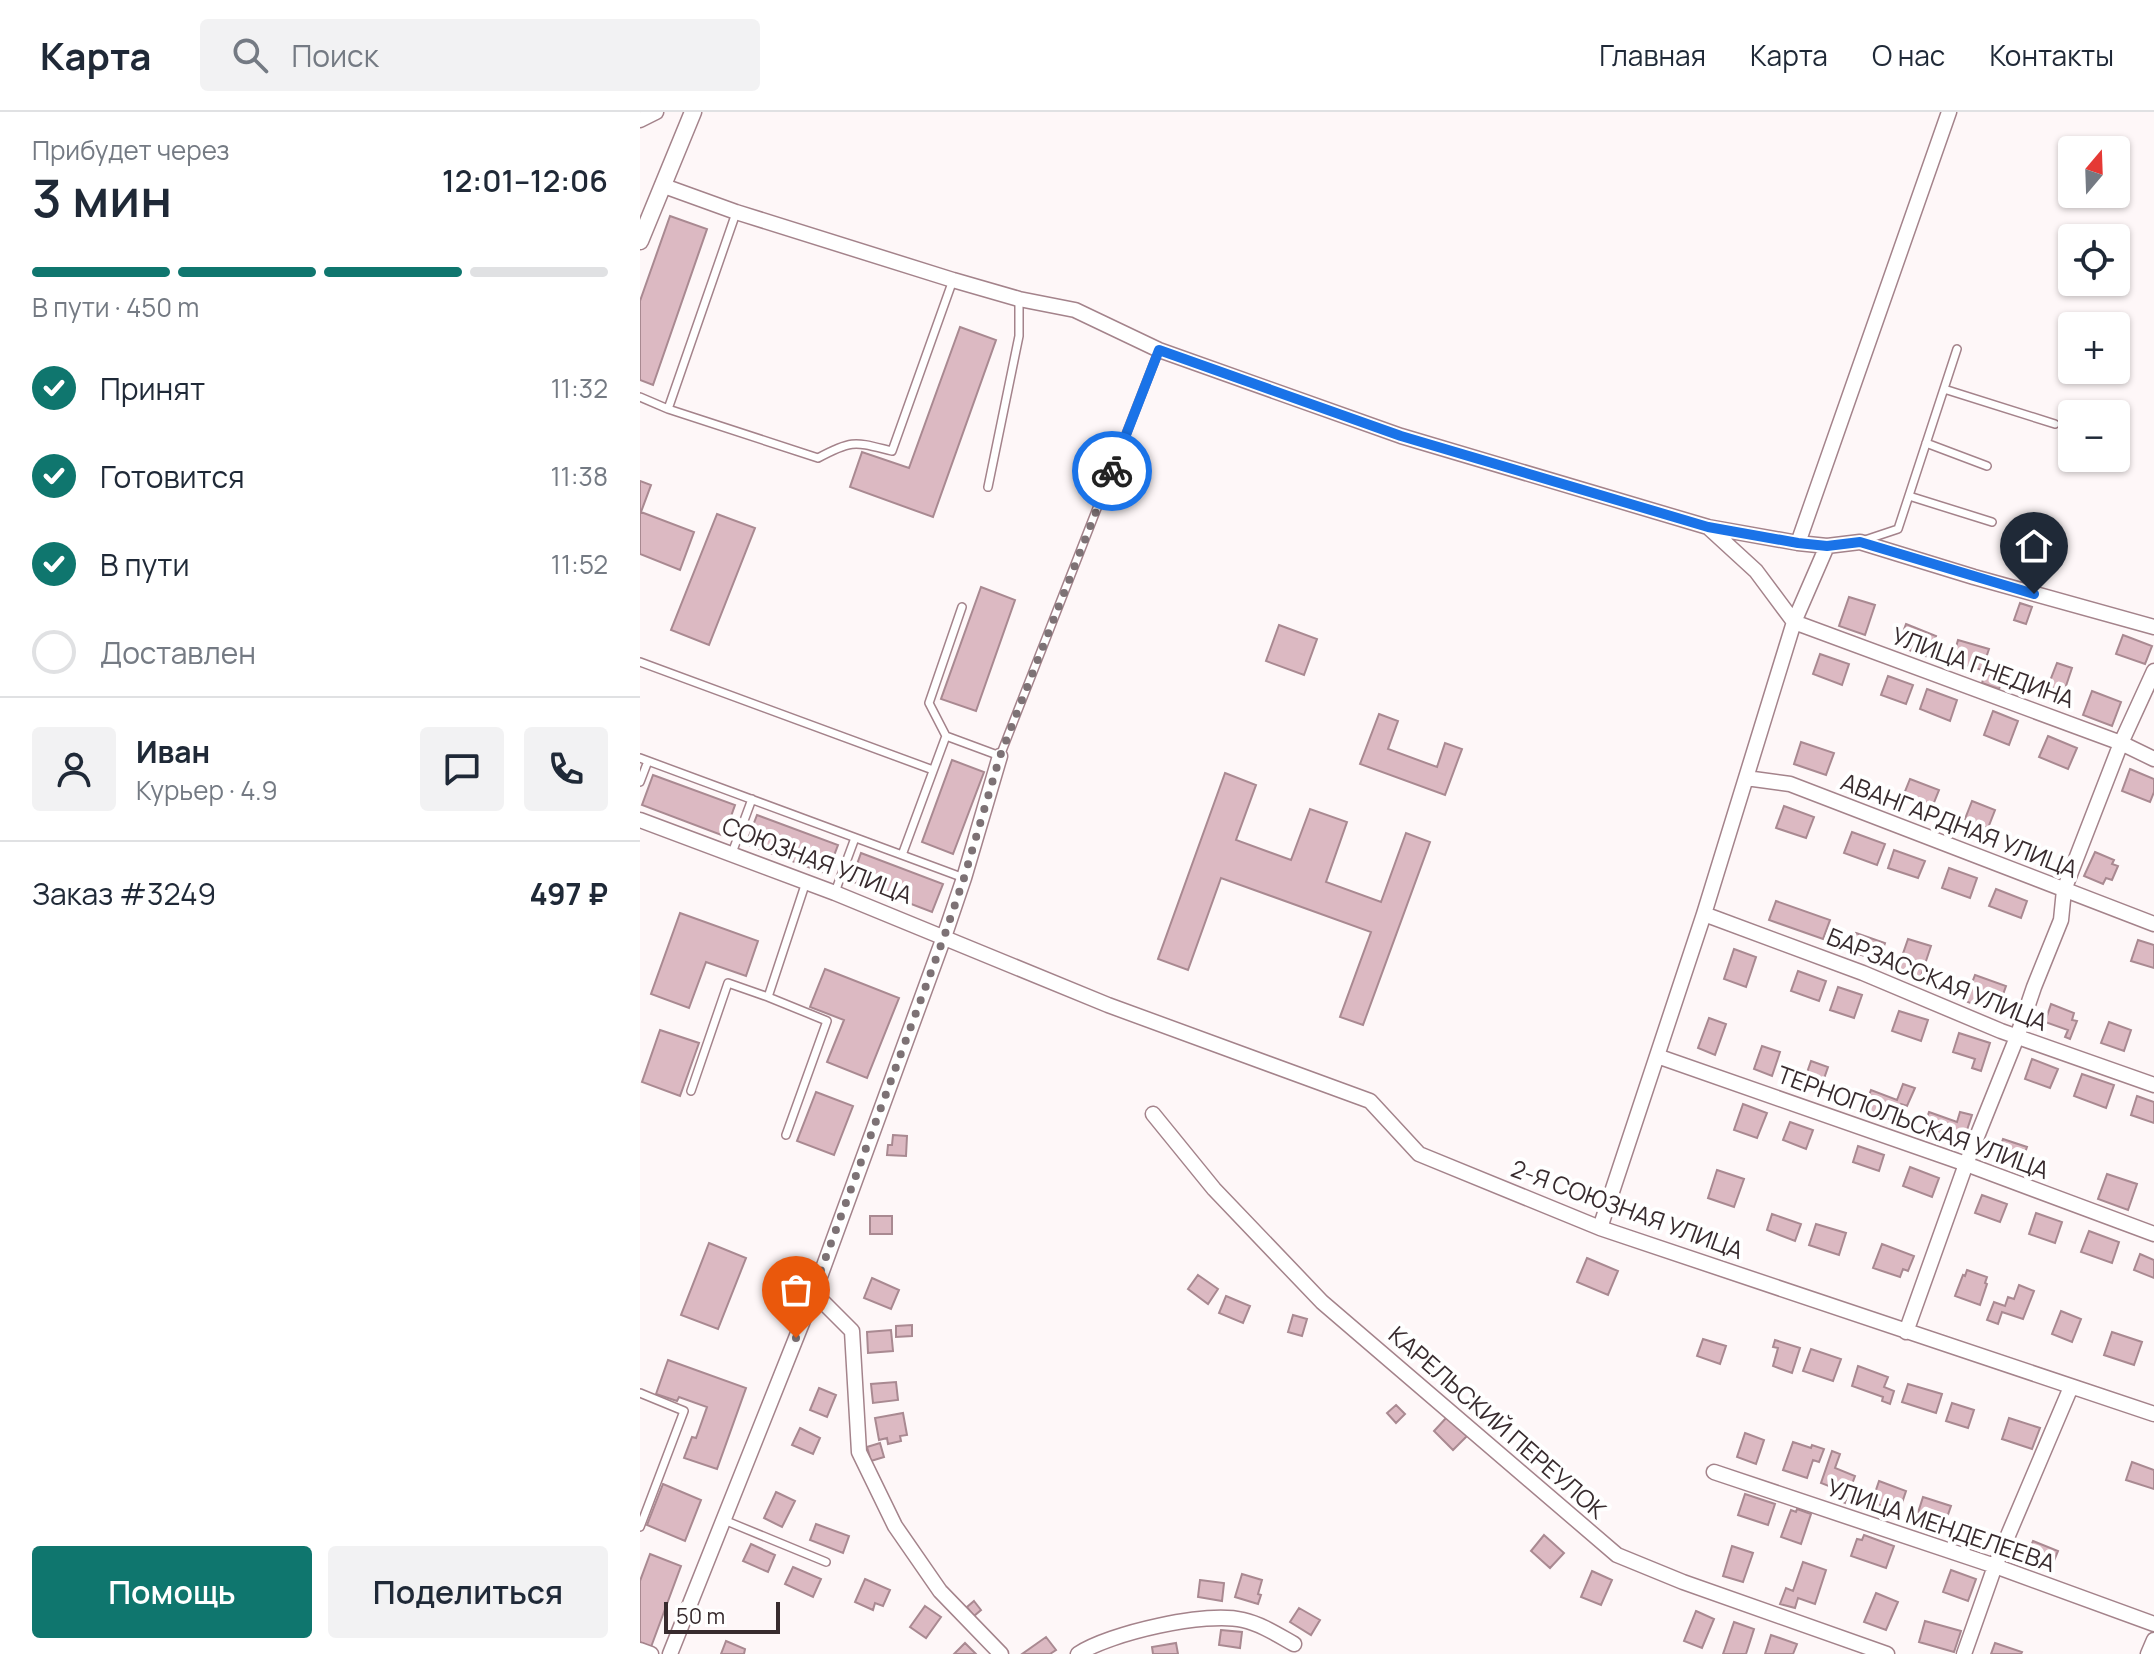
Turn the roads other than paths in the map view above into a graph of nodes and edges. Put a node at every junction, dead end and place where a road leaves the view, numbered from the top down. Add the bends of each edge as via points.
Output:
1 (656, 112) edge
2 (693, 112) edge
3 (1949, 112) edge
4 (640, 120) edge
5 (664, 186) junction
6 (736, 212) junction
7 (640, 241) edge
8 (953, 280) junction
9 (1019, 299) junction
10 (1957, 349) dead end
11 (1159, 350) junction
12 (1944, 389) junction
13 (640, 397) edge
14 (668, 409) junction
15 (2055, 424) dead end
16 (1926, 443) junction
17 (1987, 466) dead end
18 (988, 487) dead end
19 (1909, 496) junction
20 (1992, 522) dead end
21 (1708, 527) junction
22 (1860, 542) junction
23 (1798, 543) junction
24 (1827, 546) junction
25 (962, 607) dead end
26 (1794, 622) junction
27 (2154, 627) edge
28 (640, 662) edge
29 (2154, 671) edge
30 (946, 736) junction
31 (2121, 743) junction
32 (1000, 756) junction
33 (644, 759) edge
34 (2154, 759) edge
35 (933, 770) junction
36 (1746, 778) junction
37 (640, 782) edge
38 (752, 799) junction
39 (640, 820) edge
40 (855, 838) junction
41 (732, 853) junction
42 (902, 855) junction
43 (964, 878) junction
44 (806, 882) junction
45 (2064, 890) junction
46 (835, 893) junction
47 (1704, 914) junction
48 (2154, 924) edge
49 (944, 937) junction
50 (768, 997) junction
51 (1108, 1005) joint
52 (2017, 1037) junction
53 (1657, 1056) junction
54 (2154, 1085) edge
55 (691, 1091) dead end
56 (1153, 1114) dead end
57 (786, 1135) dead end
58 (1966, 1164) junction
59 (1600, 1228) junction
60 (2154, 1234) edge
61 (814, 1293) junction
62 (1906, 1332) junction
63 (2071, 1387) junction
64 (640, 1393) edge
65 (2154, 1414) edge
66 (1714, 1472) dead end
67 (724, 1520) junction
68 (640, 1527) edge
69 (826, 1562) dead end
70 (1995, 1566) junction
71 (2154, 1624) edge
72 (2154, 1640) edge
73 (1294, 1644) dead end
74 (640, 1650) edge
75 (651, 1654) edge
76 (670, 1654) edge
77 (1001, 1654) edge
78 (1078, 1654) edge
79 (1887, 1654) edge
80 (1964, 1654) edge
81 (2148, 1654) edge

1 - 4 street
2 - 5 street
3 - 23 street
5 - 6 street
5 - 7 street
6 - 8 street
6 - 14 lane
8 - 9 street
8 - 14 lane via 892,451 858,443 841,445 818,458
9 - 11 street via 1075,310
9 - 18 lane via 1019,336
10 - 12 lane
11 - 21 street via 1401,436
11 - 32 lane
12 - 15 lane
12 - 16 lane
13 - 14 lane
16 - 17 lane
16 - 19 lane
19 - 20 lane
19 - 22 lane via 1898,529
21 - 23 street
21 - 26 street via 1756,571
22 - 24 street
22 - 27 street
23 - 24 street
24 - 26 street
25 - 30 lane via 929,703
26 - 31 street, УЛИЦА ГНЕДИНА
26 - 36 street
28 - 35 lane
29 - 31 street
30 - 32 lane
30 - 35 lane
31 - 34 street, УЛИЦА ГНЕДИНА
31 - 45 street
32 - 43 street
33 - 37 lane
33 - 38 lane
35 - 42 lane
36 - 45 street, АВАНГАРДНАЯ УЛИЦА via 1790,784
36 - 47 street
38 - 40 lane
38 - 41 lane
39 - 41 street, СОЮЗНАЯ УЛИЦА
40 - 42 lane
40 - 46 lane
41 - 44 street, СОЮЗНАЯ УЛИЦА
42 - 43 lane
43 - 49 street
44 - 46 street, СОЮЗНАЯ УЛИЦА
44 - 50 lane
45 - 48 street, АВАНГАРДНАЯ УЛИЦА
45 - 52 street via 2061,920
46 - 49 street, СОЮЗНАЯ УЛИЦА
47 - 52 street, БАРЗАССКАЯ УЛИЦА
47 - 53 street
49 - 51 street, СОЮЗНАЯ УЛИЦА
49 - 61 street
50 - 55 lane via 728,983
50 - 57 lane via 827,1021
51 - 59 street, 2-Я СОЮЗНАЯ УЛИЦА via 1370,1101 1419,1154
52 - 54 street, БАРЗАССКАЯ УЛИЦА
52 - 58 street
53 - 58 street, ТЕРНОПОЛЬСКАЯ УЛИЦА
53 - 59 street
56 - 79 street, КАРЕЛЬСКИЙ ПЕРЕУЛОК via 1214,1189 1322,1302 1617,1555
58 - 60 street, ТЕРНОПОЛЬСКАЯ УЛИЦА
58 - 62 street
59 - 62 street, 2-Я СОЮЗНАЯ УЛИЦА
61 - 67 street
61 - 77 street via 852,1331 859,1452 895,1526 940,1591
62 - 63 street, 2-Я СОЮЗНАЯ УЛИЦА
63 - 65 street, 2-Я СОЮЗНАЯ УЛИЦА
63 - 70 street
64 - 68 lane via 684,1411
66 - 70 street, УЛИЦА МЕНДЕЛЕЕВА
67 - 69 lane
67 - 76 street
70 - 71 street, УЛИЦА МЕНДЕЛЕЕВА
70 - 80 street
72 - 81 street
73 - 78 street via 1241,1619 1211,1618 1149,1627
74 - 75 street

